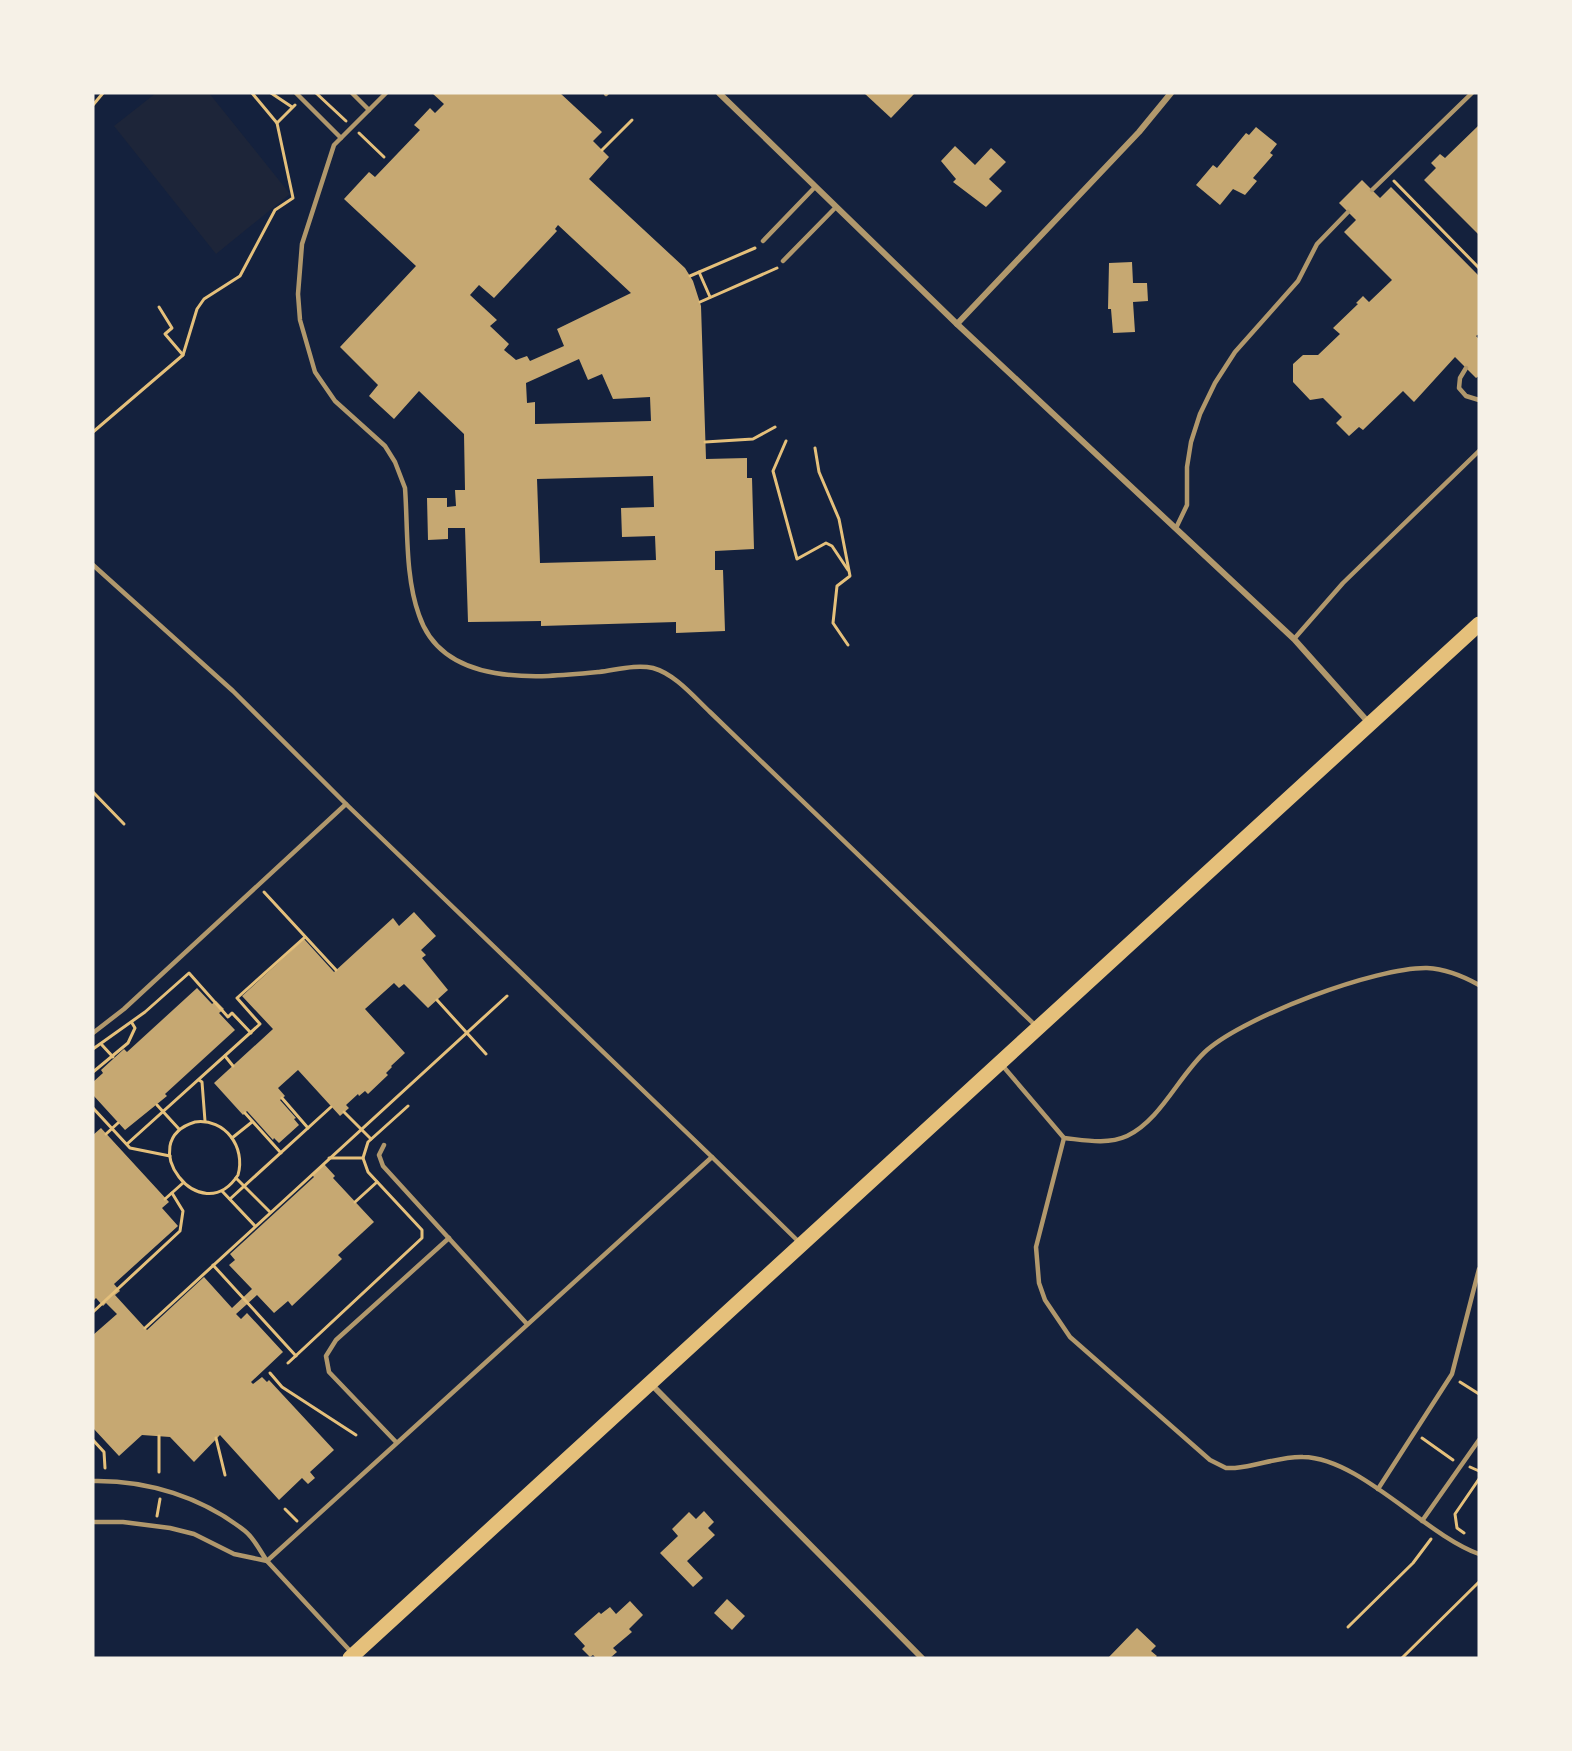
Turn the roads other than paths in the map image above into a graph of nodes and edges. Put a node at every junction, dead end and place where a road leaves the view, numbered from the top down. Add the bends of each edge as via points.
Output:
1 (296, 93) edge
2 (352, 93) edge
3 (386, 93) edge
4 (719, 93) edge
5 (1171, 93) edge
6 (1472, 93) edge
7 (369, 110) junction
8 (341, 138) junction
9 (815, 187) junction
10 (1372, 190) dead end
11 (836, 207) junction
12 (1348, 212) dead end
13 (764, 243) road end
14 (785, 262) road end
15 (957, 324) junction
16 (1466, 368) dead end
17 (1479, 400) edge
18 (1479, 451) edge
19 (1176, 528) junction
20 (93, 565) edge
21 (1479, 624) edge
22 (1294, 639) junction
23 (1370, 723) junction
24 (346, 804) junction
25 (1479, 985) edge
26 (1038, 1028) junction
27 (94, 1030) edge
28 (1000, 1063) junction
29 (1064, 1138) junction
30 (384, 1145) dead end
31 (712, 1157) junction
32 (449, 1238) junction
33 (801, 1245) junction
34 (1479, 1269) edge
35 (527, 1324) junction
36 (650, 1384) junction
37 (1479, 1440) edge
38 (396, 1442) junction
39 (93, 1481) edge
40 (1378, 1489) junction
41 (1422, 1521) junction
42 (93, 1522) edge
43 (1479, 1554) edge
44 (267, 1561) junction
45 (352, 1656) edge
46 (922, 1658) edge

1 - 8 lane
2 - 7 lane
3 - 7 lane
4 - 9 street
5 - 15 street
6 - 10 lane
7 - 8 lane
8 - 26 lane via 334,145 302,244 298,269 300,320 315,372 325,389 385,446 401,476 416,605 424,628 464,664 498,674 540,677 640,666 663,672 719,720
9 - 11 street
9 - 13 lane
11 - 14 lane
11 - 15 street
12 - 19 lane via 1317,244 1298,281 1235,352 1215,383 1191,442 1187,505
15 - 19 street
16 - 17 lane via 1459,388 1466,396
18 - 22 lane via 1343,583
19 - 22 street
20 - 24 lane via 233,691
21 - 23 main road
22 - 23 street
23 - 26 main road
24 - 27 lane via 124,1009
24 - 31 lane
25 - 29 lane via 1444,971 1418,968 1381,975 1298,1004 1240,1029 1209,1048 1145,1124 1129,1135 1110,1141
26 - 28 main road
28 - 29 lane
28 - 33 main road
29 - 40 lane via 1039,1231 1036,1267 1051,1312 1070,1337 1219,1465 1235,1468 1314,1458 1336,1465
30 - 32 lane via 379,1155 383,1166
31 - 33 lane
31 - 35 lane
32 - 35 lane
32 - 38 lane via 336,1340 326,1356 329,1372
33 - 36 main road
34 - 40 lane via 1451,1376
35 - 38 lane
36 - 45 main road
36 - 46 street
37 - 41 lane
38 - 44 lane
39 - 44 lane via 135,1483 175,1492 246,1532
40 - 41 lane
41 - 43 lane via 1457,1545
42 - 44 lane via 170,1528 194,1534 234,1554
44 - 45 lane

